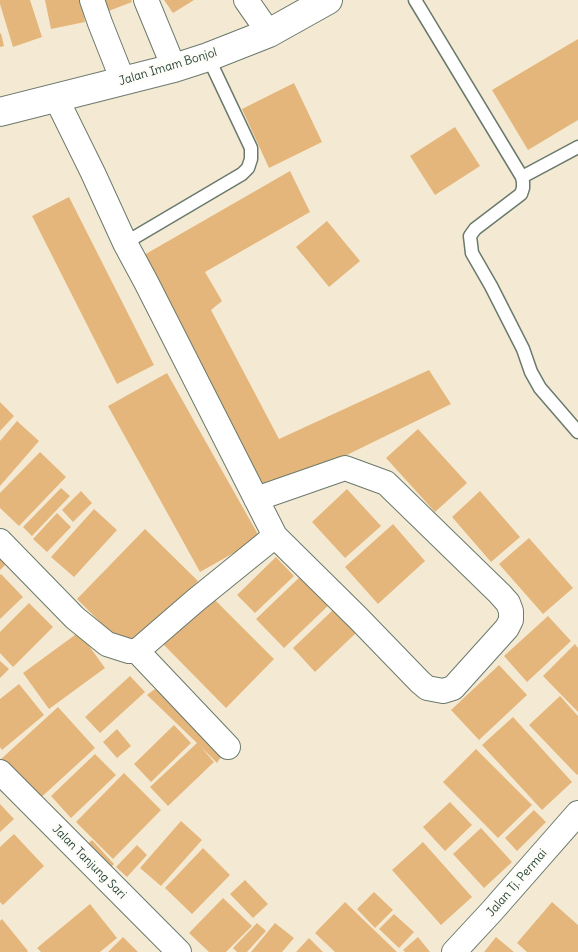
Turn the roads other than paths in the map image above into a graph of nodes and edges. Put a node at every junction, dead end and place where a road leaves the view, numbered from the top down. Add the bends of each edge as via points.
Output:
1 (92, 0) edge
2 (146, 0) edge
3 (246, 0) edge
4 (328, 0) edge
5 (415, 0) edge
6 (268, 33) junction
7 (208, 57) junction
8 (174, 68) junction
9 (123, 81) junction
10 (56, 98) junction
11 (0, 112) edge
12 (578, 147) edge
13 (522, 177) junction
14 (125, 243) junction
15 (578, 432) edge
16 (256, 499) junction
17 (275, 536) junction
18 (0, 541) edge
19 (137, 651) junction
20 (228, 747) dead end
21 (0, 772) edge
22 (578, 813) edge
23 (179, 952) edge
24 (454, 952) edge

1 - 9 street
2 - 8 street
3 - 6 street
4 - 6 main road, Jalan Imam Bonjol
5 - 13 lane
6 - 7 main road, Jalan Imam Bonjol
7 - 8 main road, Jalan Imam Bonjol
7 - 14 lane via 251,148 248,168
8 - 9 main road, Jalan Imam Bonjol
9 - 10 main road, Jalan Imam Bonjol
10 - 11 main road, Jalan Imam Bonjol
10 - 14 street
12 - 13 lane
13 - 15 lane via 520,194 470,236 472,253 540,388
14 - 16 street
16 - 17 street
16 - 17 street via 345,468 386,483 508,603 511,612 507,628 453,688 443,691 427,688
17 - 19 street
18 - 19 street via 75,618 106,644
19 - 20 street
21 - 23 street, Jalan Tanjung Sari
22 - 24 street, Jalan Tj. Permai

